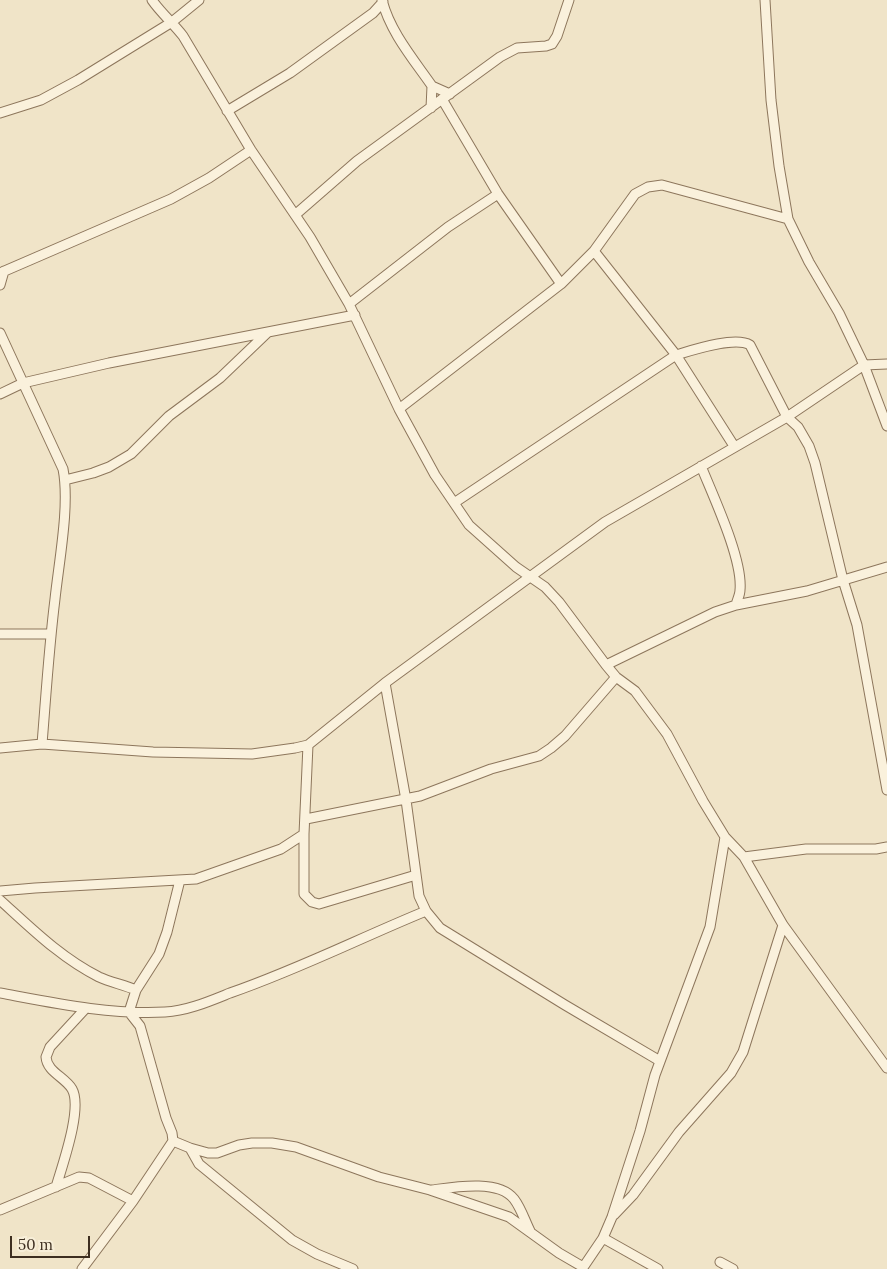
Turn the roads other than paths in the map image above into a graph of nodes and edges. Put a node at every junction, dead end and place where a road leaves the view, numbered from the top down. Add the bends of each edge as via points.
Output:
1 (152, 0) edge
2 (199, 0) edge
3 (569, 0) edge
4 (765, 0) edge
5 (382, 1) edge
6 (373, 13) junction
7 (386, 16) junction
8 (172, 22) junction
9 (432, 86) junction
10 (446, 96) junction
11 (431, 108) junction
12 (227, 111) junction
13 (0, 113) edge
14 (251, 150) junction
15 (498, 194) junction
16 (295, 215) junction
17 (788, 219) junction
18 (594, 252) junction
19 (2, 272) edge
20 (561, 284) junction
21 (0, 285) edge
22 (349, 304) junction
23 (355, 315) junction
24 (267, 332) junction
25 (0, 333) edge
26 (676, 355) junction
27 (887, 364) edge
28 (864, 365) junction
29 (23, 383) junction
30 (0, 394) edge
31 (399, 409) junction
32 (787, 417) junction
33 (887, 426) edge
34 (734, 446) junction
35 (701, 466) junction
36 (65, 480) junction
37 (454, 503) junction
38 (887, 567) edge
39 (530, 576) junction
40 (843, 580) junction
41 (736, 605) junction
42 (0, 634) edge
43 (51, 634) junction
44 (606, 665) junction
45 (616, 677) junction
46 (385, 683) junction
47 (42, 744) junction
48 (308, 744) junction
49 (0, 748) edge
50 (887, 790) edge
51 (406, 800) junction
52 (306, 819) junction
53 (304, 834) junction
54 (725, 837) junction
55 (887, 847) edge
56 (744, 857) junction
57 (416, 875) junction
58 (180, 880) junction
59 (0, 891) edge
60 (0, 900) edge
61 (426, 911) junction
62 (783, 925) junction
63 (136, 990) junction
64 (0, 993) edge
65 (86, 1008) junction
66 (130, 1012) junction
67 (660, 1061) junction
68 (887, 1068) edge
69 (173, 1141) junction
70 (190, 1148) junction
71 (56, 1187) junction
72 (430, 1190) junction
73 (133, 1202) junction
74 (0, 1210) edge
75 (612, 1217) junction
76 (532, 1233) junction
77 (602, 1238) junction
78 (720, 1262) dead end
79 (583, 1268) edge
80 (82, 1269) edge
81 (353, 1269) edge
82 (658, 1269) edge
83 (733, 1269) edge

1 - 8 street
2 - 8 street
3 - 10 street via 552,44 517,48
4 - 17 street via 771,100
5 - 6 street
5 - 7 street
6 - 7 street
6 - 12 street via 290,73
7 - 9 street
8 - 12 street
8 - 13 street via 48,96
9 - 10 street
9 - 11 street
10 - 11 street
10 - 15 street
11 - 16 street via 358,161
12 - 14 street
14 - 16 street
14 - 19 street via 172,199
15 - 20 street
15 - 22 street via 448,227
16 - 22 street
17 - 18 street via 662,185 648,187 636,194
17 - 28 street
18 - 20 street
18 - 26 street
19 - 21 street
20 - 31 street
22 - 23 street
23 - 24 street
23 - 31 street
24 - 29 street
24 - 36 street via 220,378 169,416 131,454 109,467
25 - 29 street
26 - 32 street via 745,342 750,345
26 - 34 street
26 - 37 street
27 - 28 street
28 - 32 street
28 - 33 street
29 - 30 street
29 - 36 street via 63,469
31 - 37 street
32 - 34 street
32 - 40 street via 798,427 809,446
34 - 35 street
35 - 39 street via 605,522
35 - 41 street via 732,546 740,578
36 - 43 street
37 - 39 street via 469,525
38 - 40 street
39 - 44 street via 558,602
39 - 46 street
40 - 41 street via 807,592
40 - 50 street via 857,625
41 - 44 street
42 - 43 street
43 - 47 street
44 - 45 street
45 - 51 street via 565,736 539,756 491,769
45 - 54 street via 635,691 667,734
46 - 48 street
46 - 51 street
47 - 48 street via 153,752 252,754
47 - 49 street
48 - 52 street
51 - 52 street
51 - 57 street
52 - 53 street
53 - 57 street via 304,894 312,902 319,904
53 - 58 street via 281,848 212,874
54 - 56 street
54 - 67 street via 710,927
55 - 56 street via 806,849
56 - 62 street
57 - 61 street via 419,896
58 - 59 street
58 - 63 street via 162,946
60 - 63 street via 70,961 100,977
61 - 66 street via 299,967 194,1006 167,1012
61 - 67 street via 440,928
62 - 68 street
62 - 75 street via 743,1052 731,1073
63 - 66 street
64 - 65 street
65 - 66 street
65 - 71 street via 50,1047 46,1057 49,1066 72,1088 75,1097 70,1141
66 - 69 street via 140,1026
67 - 75 street
69 - 70 street
69 - 73 street
70 - 72 street via 217,1153 252,1143 296,1146 380,1177
70 - 81 street via 199,1164 292,1240
71 - 73 street via 79,1178 89,1178
71 - 74 street
72 - 76 street via 509,1217
72 - 76 street via 488,1186 503,1190 514,1198
73 - 80 street
75 - 77 street
76 - 79 street
77 - 79 street
77 - 82 street
78 - 83 street

